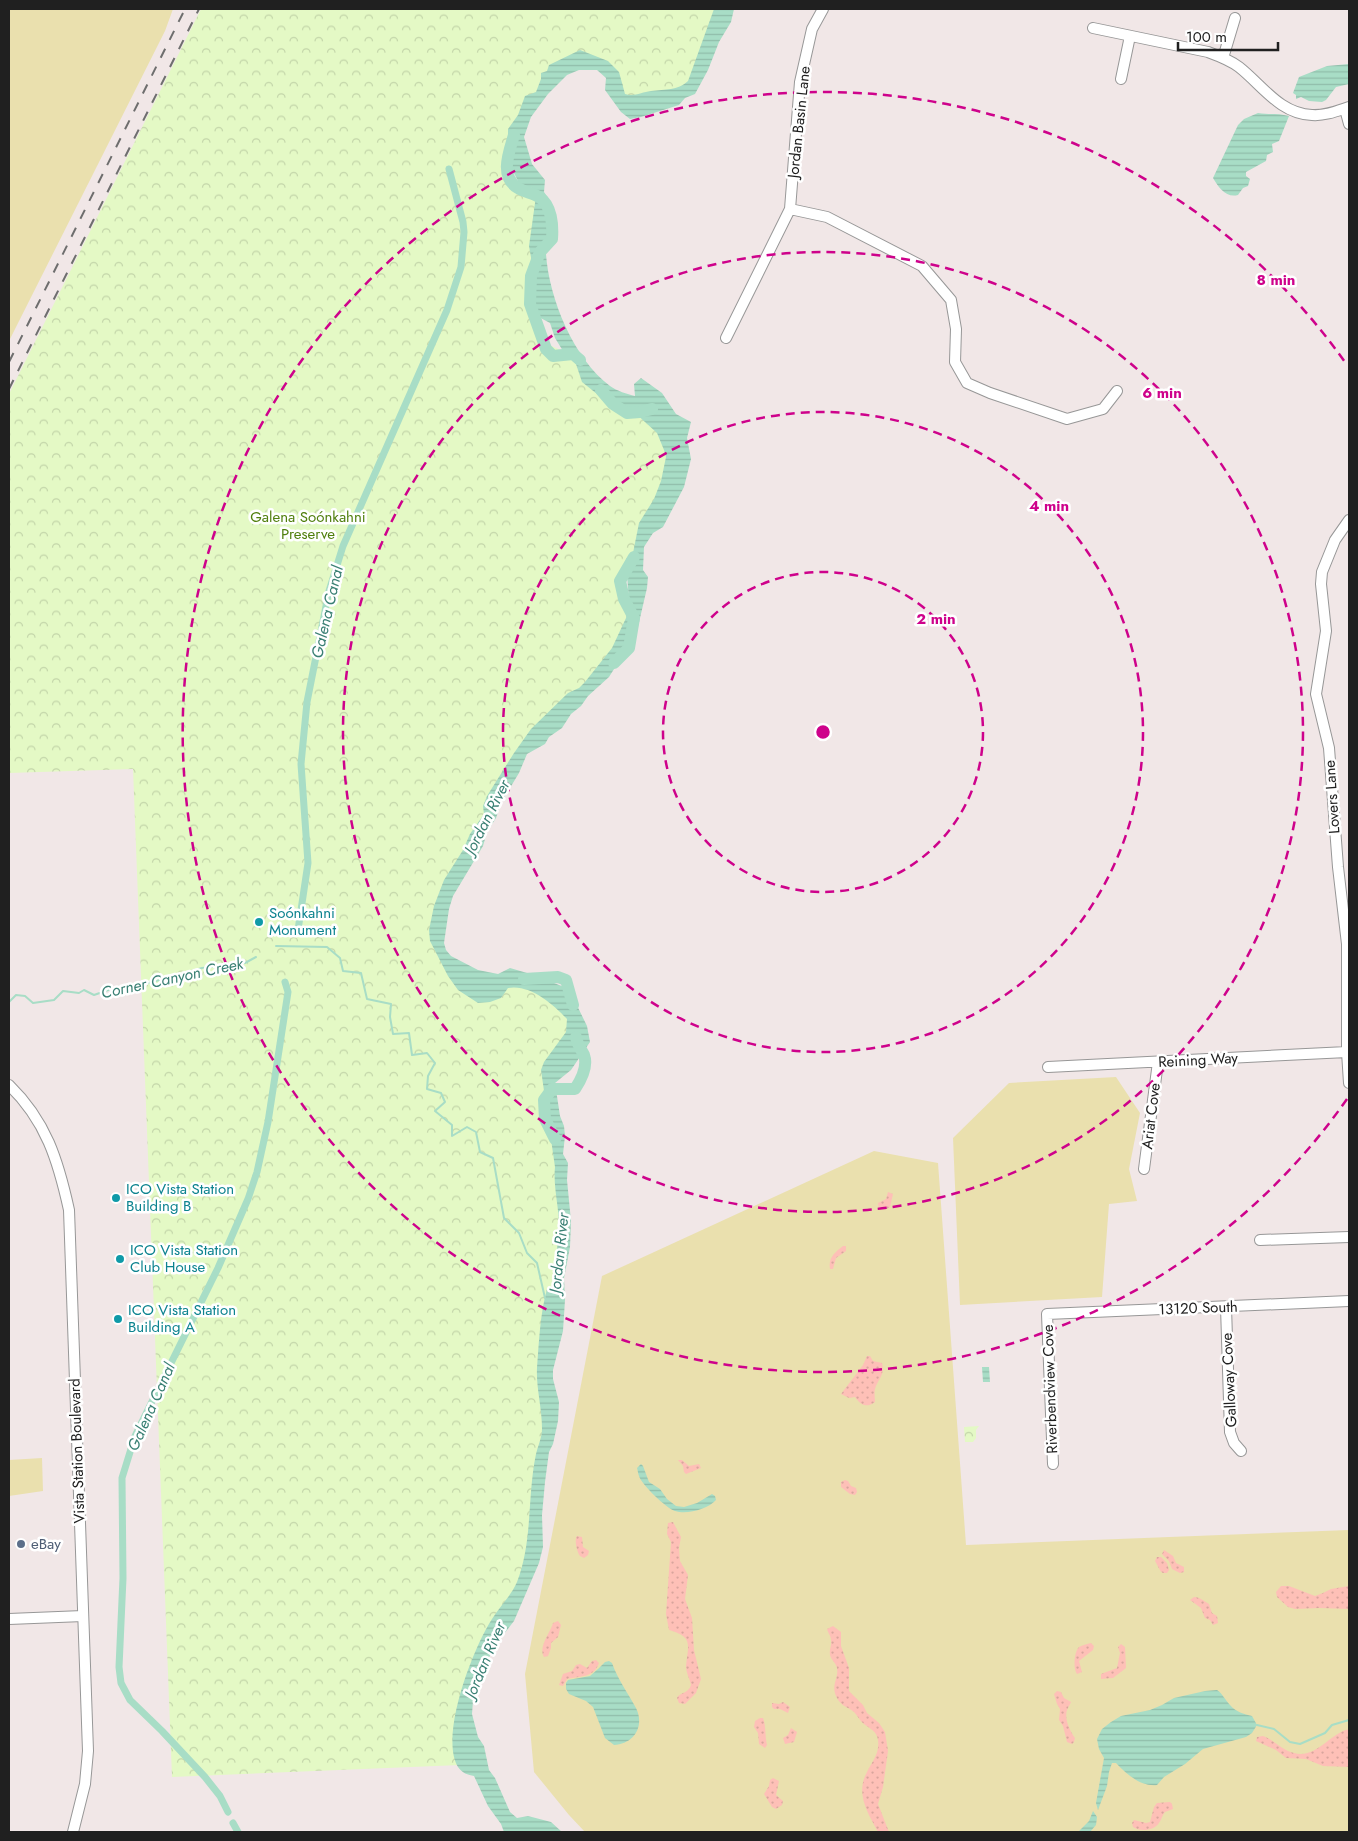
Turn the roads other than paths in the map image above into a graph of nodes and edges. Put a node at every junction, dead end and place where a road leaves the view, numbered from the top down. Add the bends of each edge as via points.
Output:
1 (823, 9) edge
2 (1235, 18) dead end
3 (1093, 28) dead end
4 (1130, 36) junction
5 (1223, 58) junction
6 (1121, 79) dead end
7 (1347, 108) edge
8 (1349, 124) edge
9 (790, 209) junction
10 (726, 338) dead end
11 (1117, 391) dead end
12 (1349, 520) edge
13 (1348, 1018) edge
14 (1348, 1052) junction
15 (1158, 1062) junction
16 (1048, 1067) dead end
17 (1349, 1083) edge
18 (9, 1085) edge
19 (1144, 1170) dead end
20 (1349, 1237) edge
21 (1260, 1240) dead end
22 (1349, 1301) edge
23 (1226, 1307) junction
24 (1047, 1314) joint
25 (1241, 1451) dead end
26 (1052, 1464) dead end
27 (84, 1616) junction
28 (9, 1619) edge
29 (74, 1832) edge

1 - 9 street, Jordan Basin Lane via 812,29 800,82
2 - 5 street
3 - 4 street
4 - 5 street
4 - 6 street
5 - 7 street via 1293,111 1313,115
7 - 8 street
9 - 10 street
9 - 11 street via 827,217 922,266 951,300 956,329 955,362 967,383 1066,419 1103,409
12 - 13 street, Lovers Lane via 1335,540 1322,572 1326,631 1316,694 1329,748 1347,944
13 - 14 street, Lovers Lane
14 - 15 street, Reining Way
14 - 17 street, Lovers Lane
15 - 16 street, Reining Way
15 - 19 street, Ariat Cove
18 - 27 street, Vista Station Boulevard via 22,1097 48,1139 61,1171 69,1210
20 - 21 street
22 - 23 street, 13120 South
23 - 24 street, 13120 South
23 - 25 street, Galloway Cove via 1230,1432
24 - 26 street, Riverbendview Cove
27 - 28 street
27 - 29 street, Vista Station Boulevard via 88,1751 85,1784

